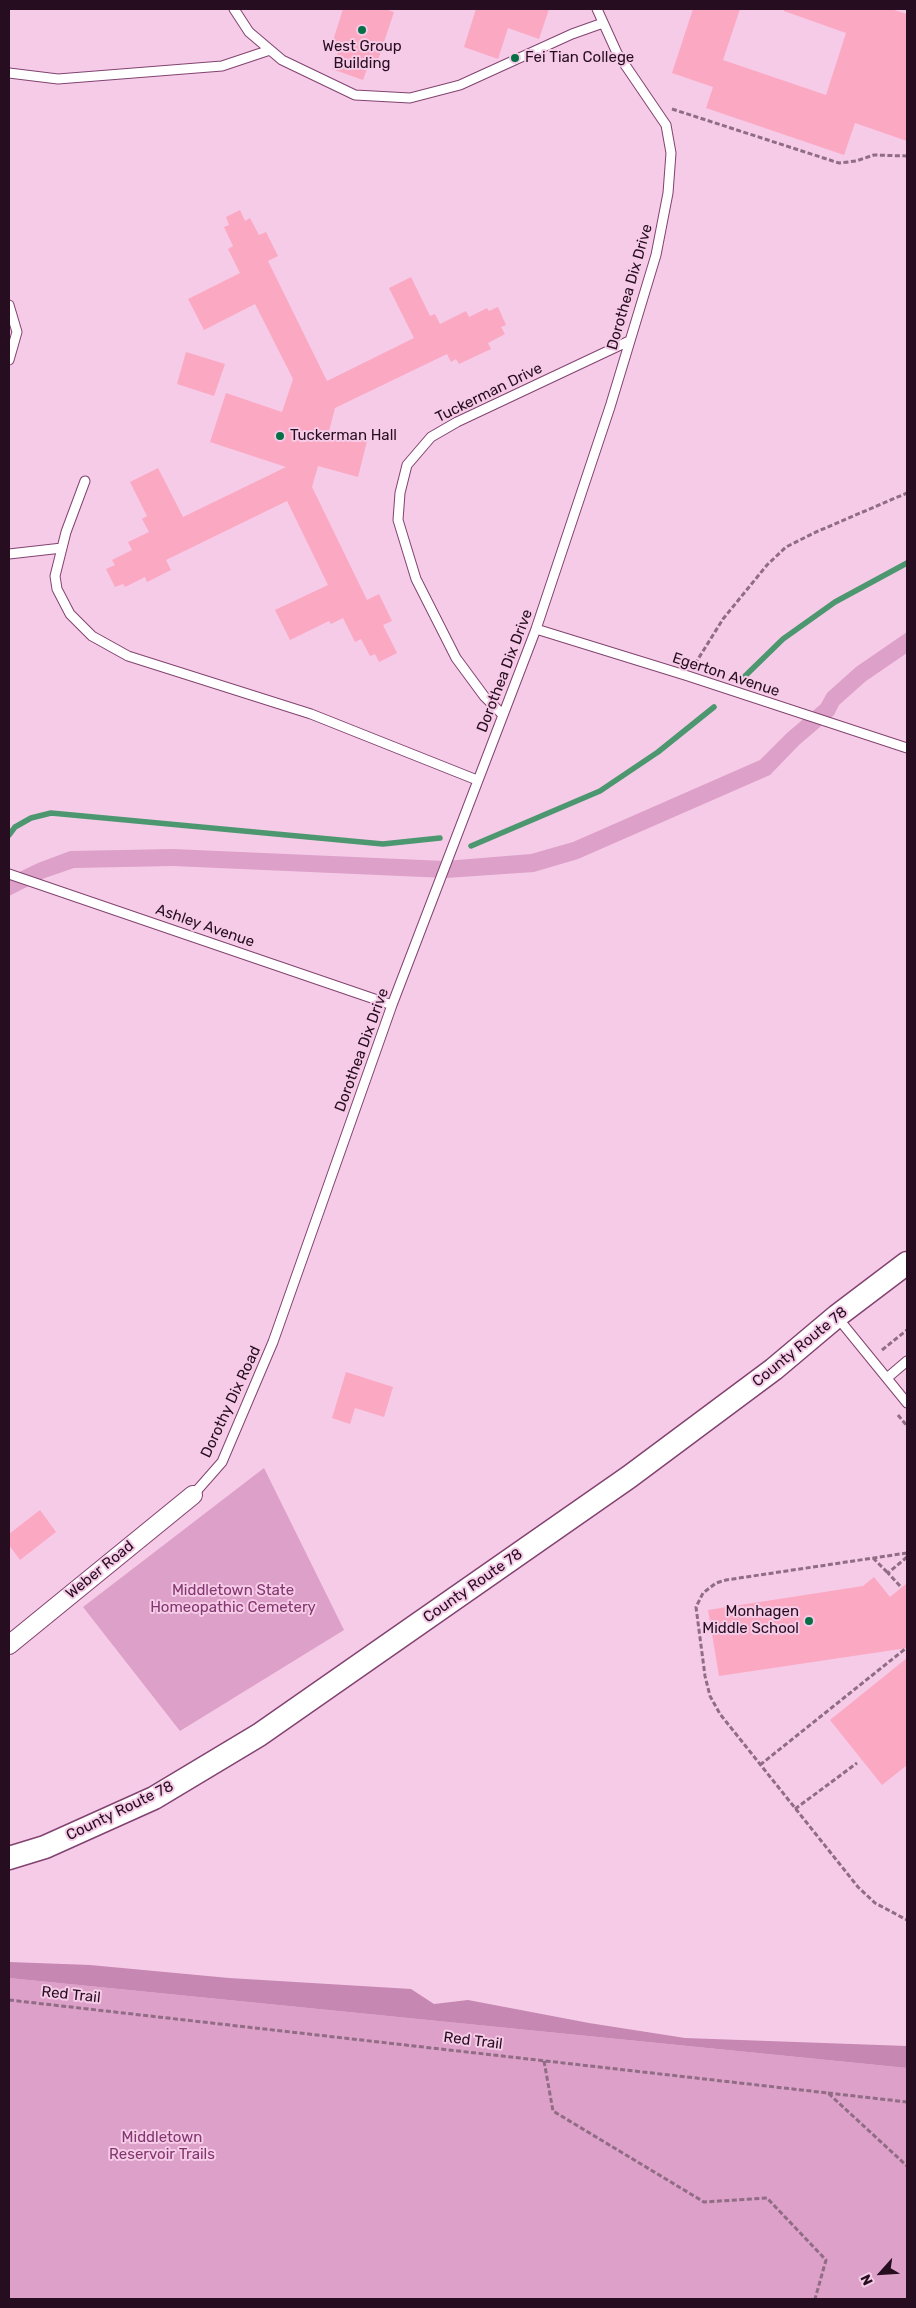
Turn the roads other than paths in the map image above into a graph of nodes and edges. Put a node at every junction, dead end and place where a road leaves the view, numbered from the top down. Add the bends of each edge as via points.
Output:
1 (234, 9) edge
2 (597, 9) edge
3 (603, 23) junction
4 (270, 50) junction
5 (9, 73) edge
6 (9, 304) edge
7 (629, 341) junction
8 (9, 360) edge
9 (84, 481) dead end
10 (62, 548) junction
11 (9, 554) edge
12 (536, 629) junction
13 (503, 716) junction
14 (907, 748) edge
15 (477, 780) junction
16 (9, 874) edge
17 (392, 1005) junction
18 (907, 1263) edge
19 (837, 1316) junction
20 (273, 1342) joint
21 (907, 1361) edge
22 (887, 1378) junction
23 (907, 1403) edge
24 (193, 1495) joint
25 (9, 1645) edge
26 (9, 1858) edge

1 - 4 lane via 249,32
2 - 3 lane, Dorothea Dix Drive
3 - 4 lane via 460,85 410,98 355,95 282,60
3 - 7 lane, Dorothea Dix Drive via 618,53 666,125 671,153 668,193 656,255
4 - 5 lane via 222,66 58,79
6 - 8 lane via 17,332
7 - 12 lane, Dorothea Dix Drive
7 - 13 lane, Tuckerman Drive via 450,426 431,437 407,465 398,520 416,579 456,658
9 - 10 lane
10 - 11 lane
10 - 15 lane via 55,576 57,589 70,614 92,636 128,656 311,714
12 - 13 lane, Dorothea Dix Drive
12 - 14 lane, Egerton Avenue
13 - 15 lane, Dorothea Dix Drive
15 - 17 lane, Dorothea Dix Drive via 459,836
16 - 17 lane, Ashley Avenue
17 - 20 lane, Dorothea Dix Drive
18 - 19 street, County Route 78
19 - 22 lane
19 - 26 street, County Route 78 via 774,1369 629,1477 259,1735 154,1798 45,1847
20 - 24 lane, Dorothy Dix Road via 222,1462
21 - 22 lane
22 - 23 lane
24 - 25 street, Weber Road

